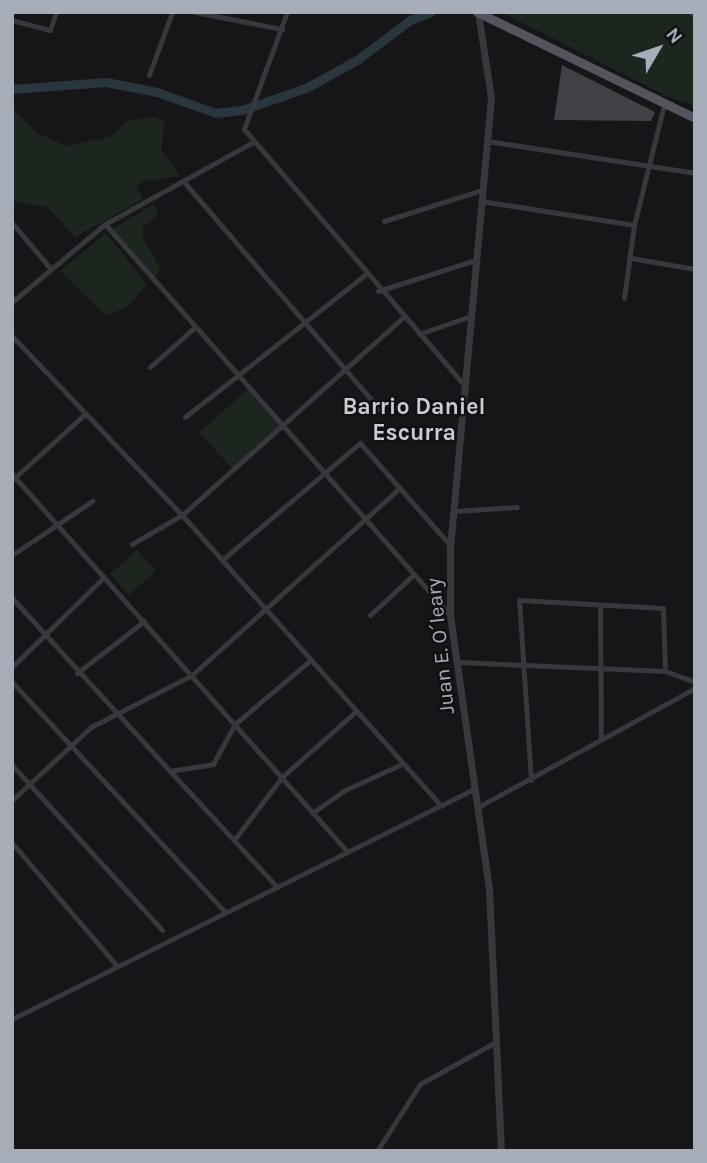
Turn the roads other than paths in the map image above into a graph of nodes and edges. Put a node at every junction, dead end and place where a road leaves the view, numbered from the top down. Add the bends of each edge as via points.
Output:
1 (56, 12) edge
2 (172, 12) edge
3 (195, 12) edge
4 (287, 12) edge
5 (477, 13) edge
6 (12, 20) edge
7 (282, 29) junction
8 (149, 75) dead end
9 (664, 105) junction
10 (695, 118) edge
11 (487, 141) junction
12 (253, 142) junction
13 (652, 167) junction
14 (695, 173) edge
15 (184, 182) junction
16 (481, 190) junction
17 (481, 201) junction
18 (384, 221) dead end
19 (12, 223) edge
20 (105, 224) junction
21 (634, 225) junction
22 (631, 258) junction
23 (476, 260) junction
24 (695, 260) edge
25 (51, 269) junction
26 (694, 269) edge
27 (365, 275) junction
28 (378, 291) junction
29 (624, 298) dead end
30 (12, 302) edge
31 (471, 316) junction
32 (402, 318) junction
33 (303, 321) junction
34 (195, 327) junction
35 (419, 334) junction
36 (12, 336) edge
37 (150, 367) dead end
38 (342, 368) junction
39 (239, 375) junction
40 (464, 385) junction
41 (383, 413) dead end
42 (84, 415) junction
43 (185, 417) dead end
44 (284, 428) junction
45 (321, 471) junction
46 (13, 477) edge
47 (400, 488) junction
48 (92, 501) dead end
49 (517, 507) dead end
50 (454, 511) junction
51 (182, 515) junction
52 (365, 523) junction
53 (61, 525) junction
54 (132, 544) dead end
55 (450, 545) junction
56 (12, 555) edge
57 (222, 560) junction
58 (413, 575) junction
59 (104, 577) junction
60 (12, 598) edge
61 (600, 606) junction
62 (263, 611) junction
63 (370, 615) dead end
64 (450, 615) junction
65 (144, 621) junction
66 (45, 636) junction
67 (308, 662) junction
68 (458, 662) junction
69 (521, 665) junction
70 (598, 666) junction
71 (12, 667) edge
72 (665, 671) junction
73 (77, 673) junction
74 (192, 675) junction
75 (12, 682) edge
76 (695, 682) edge
77 (695, 688) edge
78 (355, 712) junction
79 (116, 714) junction
80 (235, 724) junction
81 (601, 738) junction
82 (72, 746) junction
83 (402, 764) junction
84 (12, 765) edge
85 (170, 771) junction
86 (282, 777) junction
87 (531, 780) junction
88 (30, 785) junction
89 (474, 789) junction
90 (12, 800) edge
91 (440, 805) junction
92 (478, 807) junction
93 (312, 813) junction
94 (234, 840) junction
95 (12, 843) edge
96 (345, 849) junction
97 (276, 886) junction
98 (224, 911) junction
99 (162, 930) dead end
100 (117, 966) junction
101 (12, 1019) edge
102 (494, 1043) junction
103 (377, 1151) edge
104 (501, 1151) edge

1 - 6 street via 50,30
2 - 8 street
3 - 7 street
4 - 7 street
5 - 9 main road
5 - 11 street, Juan E. O´leary via 489,75
7 - 12 street via 244,129
9 - 10 main road
9 - 13 street
11 - 13 street
11 - 16 street, Juan E. O´leary
12 - 15 street
12 - 27 street
13 - 14 street
13 - 21 street
15 - 20 street
15 - 33 street
16 - 17 street, Juan E. O´leary
16 - 18 street
17 - 21 street
17 - 23 street, Juan E. O´leary
19 - 25 street
20 - 25 street
20 - 34 street
21 - 22 street
22 - 26 street
22 - 29 street
23 - 28 street
23 - 31 street, Juan E. O´leary
24 - 26 street
25 - 30 street
27 - 28 street
27 - 33 street
28 - 32 street
31 - 35 street
31 - 40 street, Juan E. O´leary
32 - 35 street
32 - 38 street
33 - 38 street
33 - 39 street
34 - 37 street
34 - 39 street
35 - 40 street
36 - 42 street
38 - 41 street
38 - 44 street
39 - 43 street
39 - 44 street
40 - 50 street, Juan E. O´leary
42 - 46 street
42 - 51 street
44 - 45 street
44 - 51 street
45 - 47 street via 360,443
45 - 52 street
45 - 57 street
46 - 53 street
47 - 52 street
47 - 55 street
48 - 53 street
49 - 50 street
50 - 55 street, Juan E. O´leary
51 - 54 street
51 - 57 street
52 - 58 street
52 - 62 street
53 - 56 street
53 - 59 street
55 - 64 street, Juan E. O´leary
57 - 62 street
58 - 63 street
58 - 64 street
59 - 65 street
59 - 66 street
60 - 66 street
61 - 69 street via 519,600
61 - 70 street
61 - 72 street via 663,608
62 - 67 street
62 - 74 street
64 - 68 street, Juan E. O´leary
65 - 73 street
65 - 74 street
66 - 71 street
66 - 73 street
67 - 78 street
67 - 80 street
68 - 69 street
68 - 89 street, Juan E. O´leary
69 - 70 street
69 - 87 street
70 - 72 street
70 - 81 street
72 - 76 street
73 - 79 street
74 - 79 street
74 - 80 street
75 - 82 street
77 - 81 street
78 - 83 street
78 - 86 street
79 - 82 street via 91,727
79 - 85 street
80 - 85 street via 213,764
80 - 86 street
81 - 87 street
82 - 88 street
82 - 98 street
83 - 91 street
83 - 93 street via 343,791
84 - 88 street
85 - 94 street
86 - 93 street
86 - 94 street
87 - 92 street
88 - 90 street
88 - 99 street
89 - 91 street
89 - 92 street, Juan E. O´leary
91 - 96 street
92 - 102 street, Juan E. O´leary via 489,888
93 - 96 street
94 - 97 street
95 - 100 street
96 - 97 street
97 - 98 street
98 - 100 street
100 - 101 street
102 - 103 street via 420,1084
102 - 104 street, Juan E. O´leary

